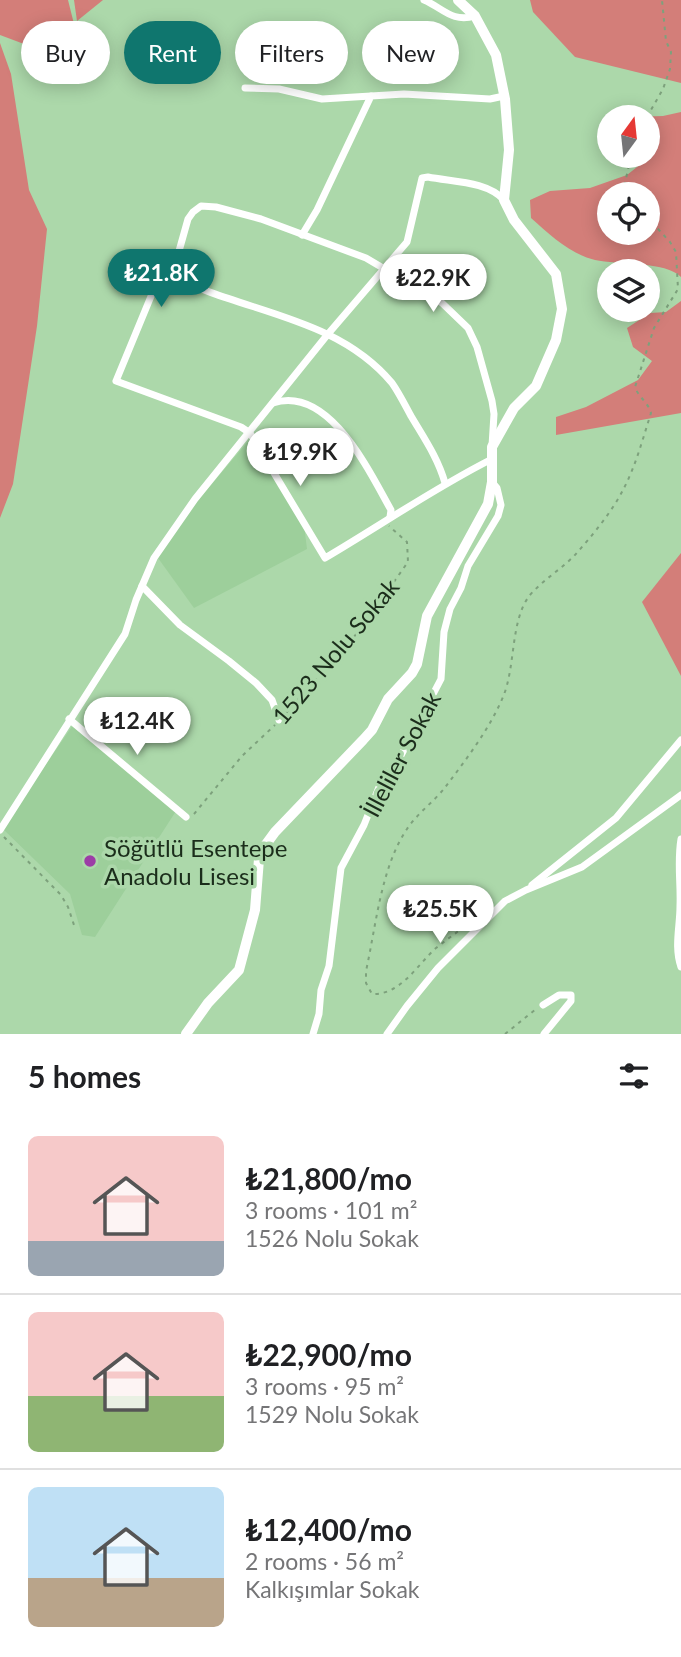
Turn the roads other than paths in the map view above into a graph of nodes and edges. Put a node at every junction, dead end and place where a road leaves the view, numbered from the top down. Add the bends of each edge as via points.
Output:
1 (424, 0) edge
2 (458, 0) edge
3 (475, 16) junction
4 (246, 88) dead end
5 (372, 96) junction
6 (505, 96) junction
7 (504, 200) junction
8 (302, 235) junction
9 (385, 267) junction
10 (172, 276) junction
11 (328, 334) junction
12 (273, 403) junction
13 (250, 433) junction
14 (492, 447) junction
15 (490, 460) junction
16 (492, 482) junction
17 (445, 483) junction
18 (389, 519) junction
19 (142, 586) junction
20 (69, 719) junction
21 (279, 720) road end
22 (681, 740) edge
23 (681, 795) edge
24 (186, 817) road end
25 (0, 831) edge
26 (681, 839) edge
27 (526, 890) junction
28 (681, 967) edge
29 (543, 1004) road end
30 (186, 1034) edge
31 (313, 1034) edge
32 (387, 1034) edge
33 (544, 1034) edge

1 - 3 street via 464,19
2 - 3 street
3 - 6 street via 496,55
4 - 5 street via 279,89 322,99
5 - 6 street
5 - 8 street
6 - 7 street via 509,150
7 - 9 street via 485,187 422,178 407,242
7 - 14 street via 556,274 562,309 556,340 536,386 514,408
8 - 9 street
8 - 10 street via 261,219 201,206 188,219
9 - 11 street
9 - 14 street via 442,303 468,328 492,401
10 - 11 street
10 - 13 street via 160,279 154,289 116,382
11 - 12 street
11 - 17 street via 393,385 439,462
12 - 13 street
12 - 18 street via 299,401 328,418 359,454 391,510
13 - 18 street via 325,558
13 - 19 street via 188,509 154,558
14 - 15 street
15 - 16 street
15 - 17 street
16 - 30 street via 488,504 426,615 412,673 388,699 372,730 264,847 253,922 239,970
16 - 31 street, İlleliler Sokak via 501,505 450,609 441,678 397,763 381,782 341,868 329,966
17 - 18 street
19 - 20 street via 125,634
19 - 21 street via 180,625 256,683 272,700
20 - 24 street
20 - 25 street
22 - 27 street via 616,818
23 - 27 street via 582,867
26 - 28 street via 677,954
27 - 32 street via 505,901 454,950
29 - 33 street via 559,995 571,995

